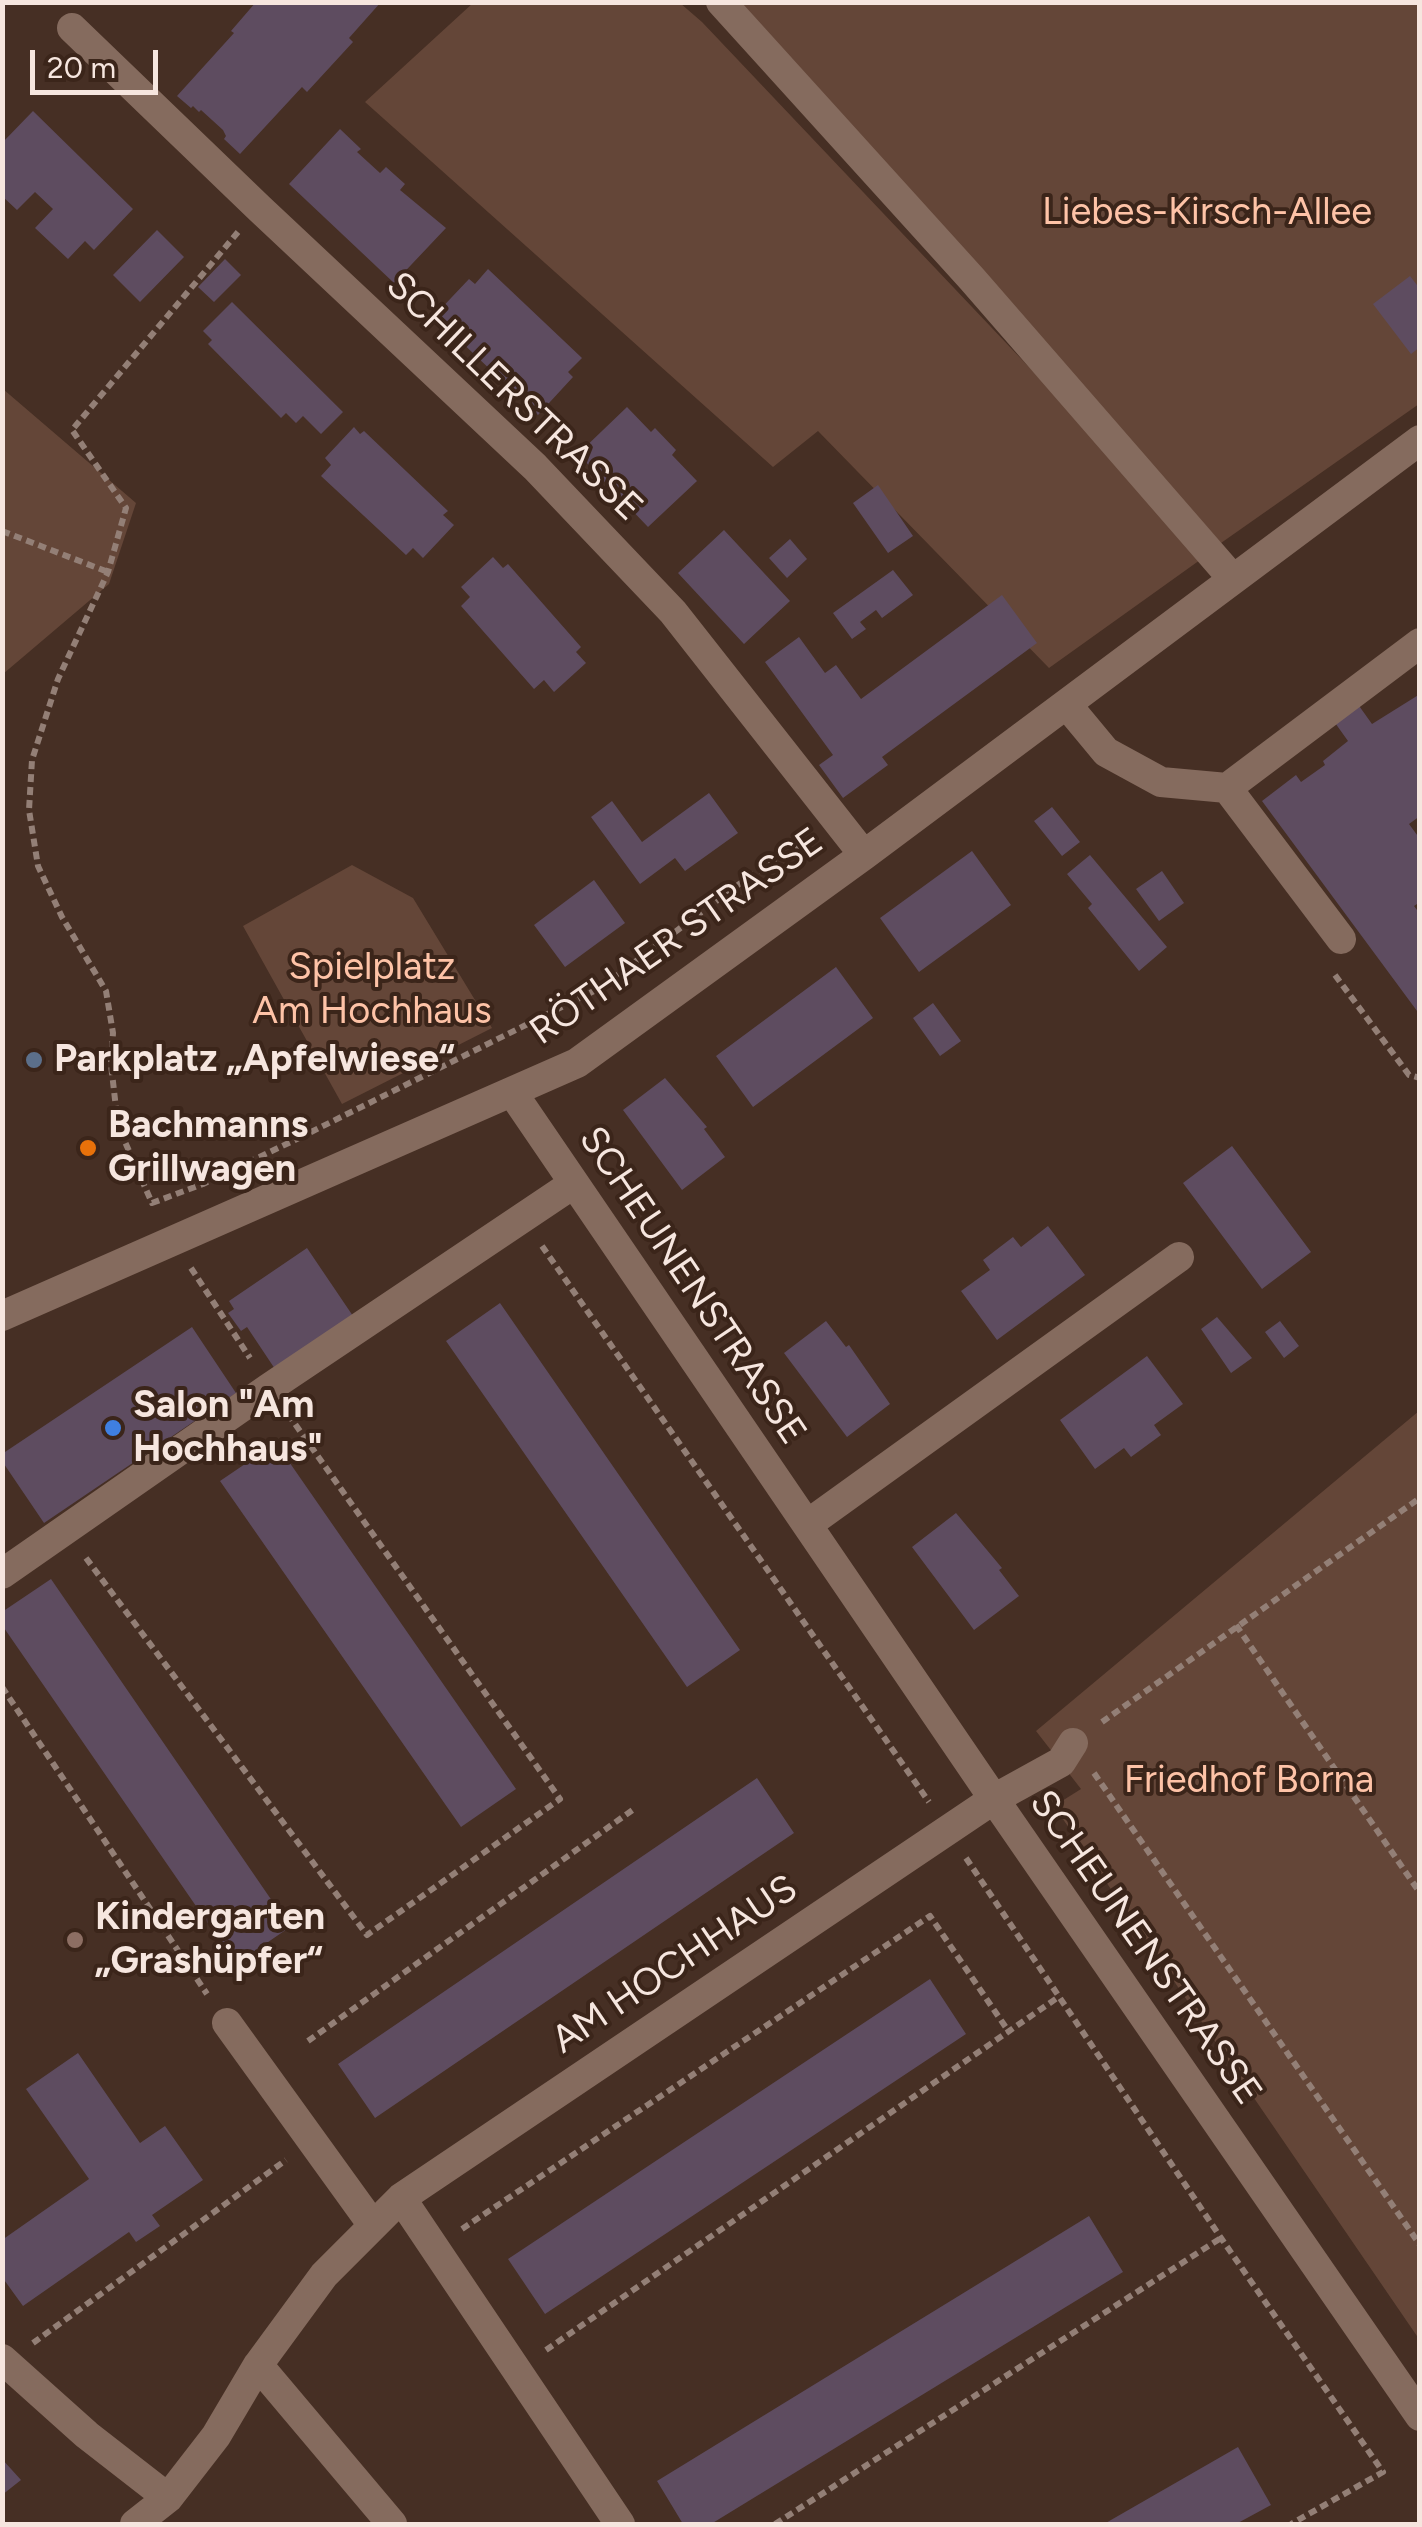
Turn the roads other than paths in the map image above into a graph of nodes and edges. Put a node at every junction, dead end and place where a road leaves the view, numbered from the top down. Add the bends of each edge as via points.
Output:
1 (721, 2) edge
2 (72, 28) dead end
3 (1419, 443) edge
4 (1232, 580) junction
5 (1420, 644) edge
6 (1066, 705) junction
7 (1228, 788) junction
8 (864, 855) junction
9 (1342, 939) road end
10 (512, 1092) junction
11 (573, 1184) junction
12 (1179, 1257) dead end
13 (2, 1316) edge
14 (808, 1524) junction
15 (2, 1574) edge
16 (1073, 1743) road end
17 (994, 1799) junction
18 (227, 2023) dead end
19 (401, 2198) junction
20 (372, 2224) junction
21 (4, 2361) edge
22 (258, 2364) junction
23 (1420, 2416) edge
24 (168, 2498) junction
25 (135, 2524) edge
26 (392, 2524) edge
27 (620, 2524) edge

1 - 4 street
2 - 8 street, SCHILLERSTRASSE via 535,467 673,612
3 - 4 street, RÖTHAER STRASSE
4 - 6 street, RÖTHAER STRASSE
5 - 7 street
6 - 7 street via 1106,752 1161,782
6 - 8 street, RÖTHAER STRASSE
7 - 9 street
8 - 10 street, RÖTHAER STRASSE via 577,1063
10 - 11 street, SCHEUNENSTRASSE
10 - 13 street, RÖTHAER STRASSE
11 - 14 street, SCHEUNENSTRASSE
11 - 15 street
12 - 14 street
14 - 17 street, SCHEUNENSTRASSE
16 - 17 street, AM HOCHHAUS via 1060,1762
17 - 19 street, AM HOCHHAUS
17 - 23 street, SCHEUNENSTRASSE
18 - 20 street
19 - 20 street, AM HOCHHAUS
19 - 27 street
20 - 22 street, AM HOCHHAUS via 324,2274
21 - 24 street
22 - 24 street, AM HOCHHAUS via 216,2436
22 - 26 street
24 - 25 street, AM HOCHHAUS

